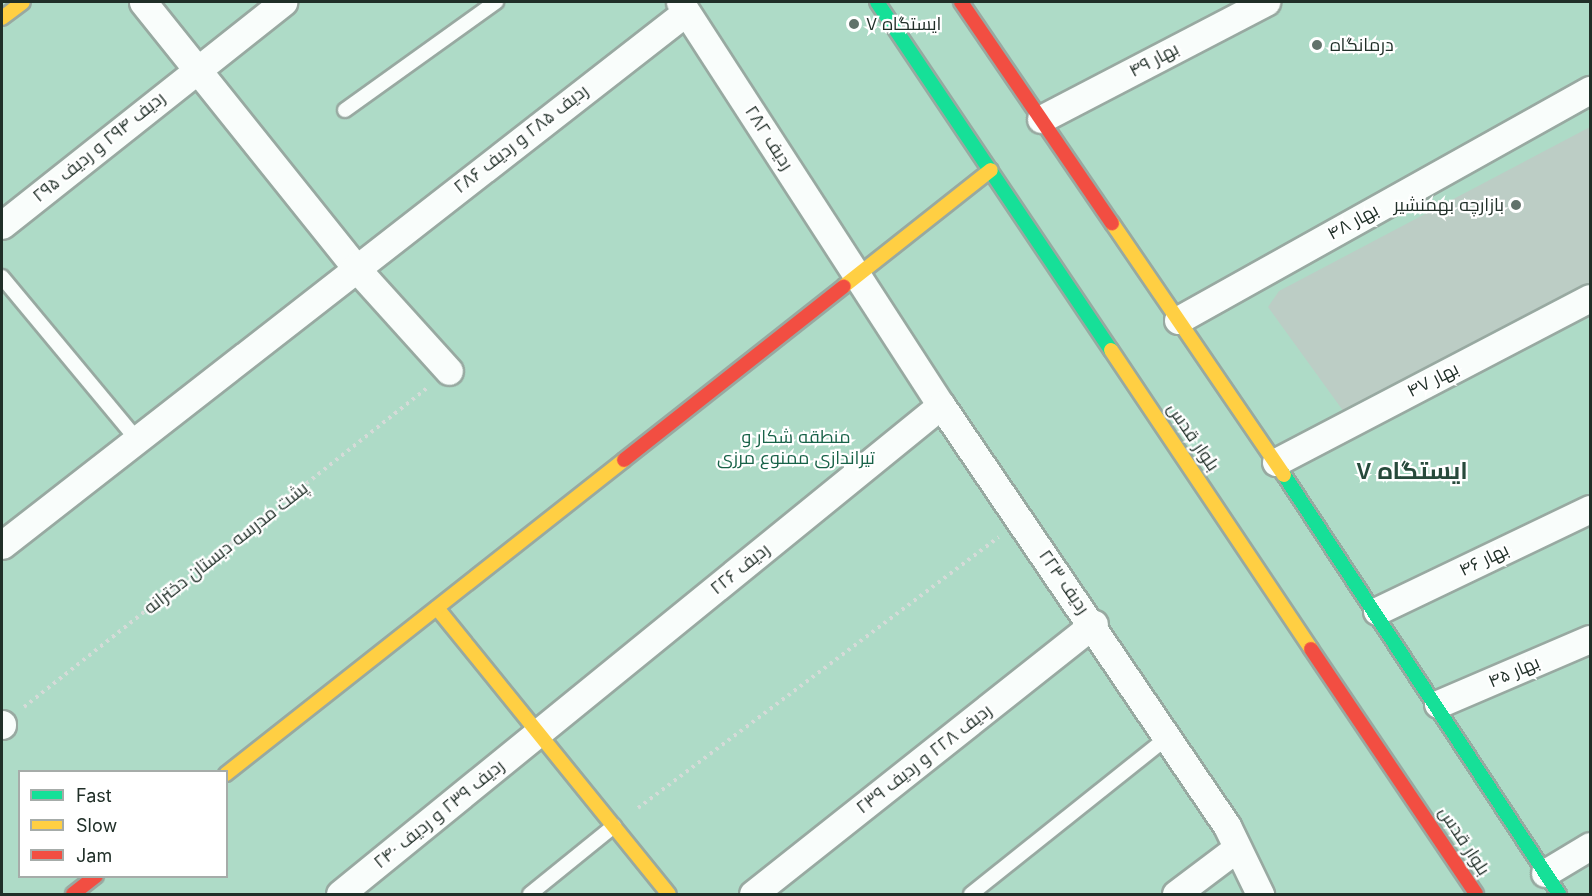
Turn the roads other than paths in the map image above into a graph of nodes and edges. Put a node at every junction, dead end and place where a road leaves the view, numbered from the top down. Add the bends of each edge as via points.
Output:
1 (23, 2) edge
2 (142, 2) edge
3 (283, 2) edge
4 (496, 2) edge
5 (877, 2) edge
6 (961, 2) edge
7 (1266, 2) edge
8 (683, 7) edge
9 (2, 18) edge
10 (197, 69) junction
11 (1590, 90) edge
12 (345, 110) dead end
13 (1041, 119) junction
14 (991, 170) junction
15 (2, 225) edge
16 (355, 267) junction
17 (858, 275) junction
18 (2, 277) edge
19 (1590, 298) edge
20 (1178, 320) junction
21 (449, 370) road end
22 (941, 405) junction
23 (138, 441) junction
24 (1276, 462) junction
25 (1590, 509) edge
26 (2, 545) edge
27 (437, 608) junction
28 (1377, 611) junction
29 (1094, 624) junction
30 (1590, 639) edge
31 (1437, 704) junction
32 (539, 734) junction
33 (1168, 737) junction
34 (228, 772) edge
35 (614, 826) junction
36 (1590, 846) edge
37 (1237, 848) junction
38 (93, 878) edge
39 (1552, 884) edge
40 (73, 894) edge
41 (340, 894) edge
42 (530, 894) edge
43 (669, 894) edge
44 (753, 894) edge
45 (971, 894) edge
46 (1176, 894) edge
47 (1260, 894) edge
48 (1476, 894) edge

1 - 9 main road
2 - 10 street
3 - 10 street, ردیف ۲۹۴ و ردیف ۲۹۵
4 - 12 lane
5 - 14 main road, بلوار قدس
6 - 13 main road
7 - 13 street, بهار ۴۹
8 - 16 street, ردیف ۲۸۵ و ردیف ۲۸۶
8 - 17 street, ردیف ۲۸۲
10 - 15 street, ردیف ۲۹۴ و ردیف ۲۹۵
10 - 16 street
11 - 20 street, بهار ۴۸
13 - 20 main road
14 - 17 main road
14 - 48 main road, بلوار قدس
16 - 21 street
16 - 23 street, ردیف ۲۸۵ و ردیف ۲۸۶
17 - 22 street, ردیف ۲۲۳
17 - 27 main road
18 - 23 lane
19 - 24 street, بهار ۴۷
20 - 24 main road
22 - 29 street, ردیف ۲۲۳
22 - 32 street, ردیف ۲۲۶
23 - 26 street, ردیف ۲۸۵ و ردیف ۲۸۶
24 - 28 main road
25 - 28 street, بهار ۴۶
27 - 32 main road
27 - 34 main road
28 - 31 main road
29 - 33 street, ردیف ۲۲۳
29 - 44 street, ردیف ۲۲۸ و ردیف ۲۳۹
30 - 31 street, بهار ۴۵
31 - 39 main road
32 - 35 main road
32 - 41 street, ردیف ۲۳۹ و ردیف ۲۴۰
33 - 37 street, ردیف ۲۲۳
33 - 45 lane
35 - 42 lane
35 - 43 main road
36 - 39 street
37 - 46 street
37 - 47 street, ردیف ۲۲۳
38 - 40 main road

